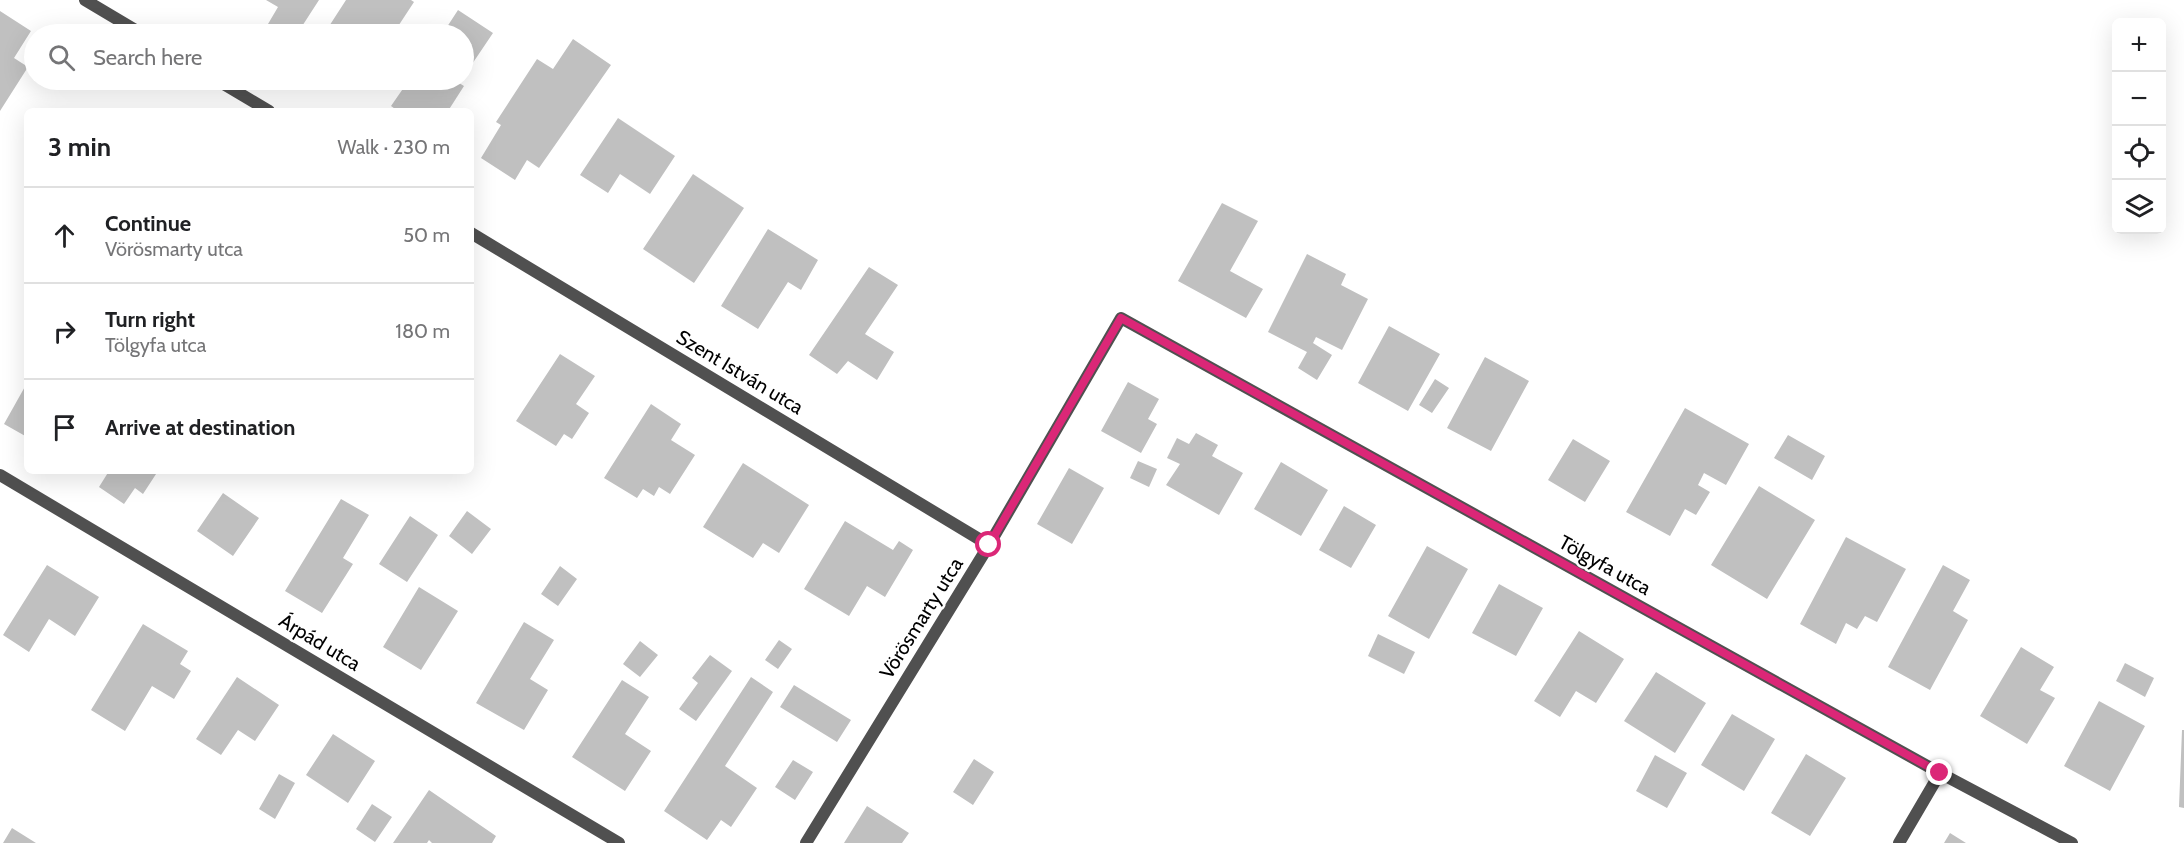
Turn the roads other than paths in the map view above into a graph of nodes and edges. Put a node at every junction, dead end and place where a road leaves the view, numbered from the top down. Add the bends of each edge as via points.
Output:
1 (85, 0) edge
2 (125, 24) edge
3 (234, 90) edge
4 (264, 108) edge
5 (474, 235) edge
6 (1121, 318) joint
7 (0, 475) edge
8 (989, 545) junction
9 (1940, 773) junction
10 (619, 843) edge
11 (806, 843) edge
12 (1899, 843) edge
13 (2072, 843) edge

1 - 2 street
3 - 4 street
5 - 8 street, Szent István utca
6 - 8 street, Vörösmarty utca
6 - 9 street, Tölgyfa utca
7 - 10 street, Árpád utca
8 - 11 street, Vörösmarty utca
9 - 12 street
9 - 13 street, Tölgyfa utca

